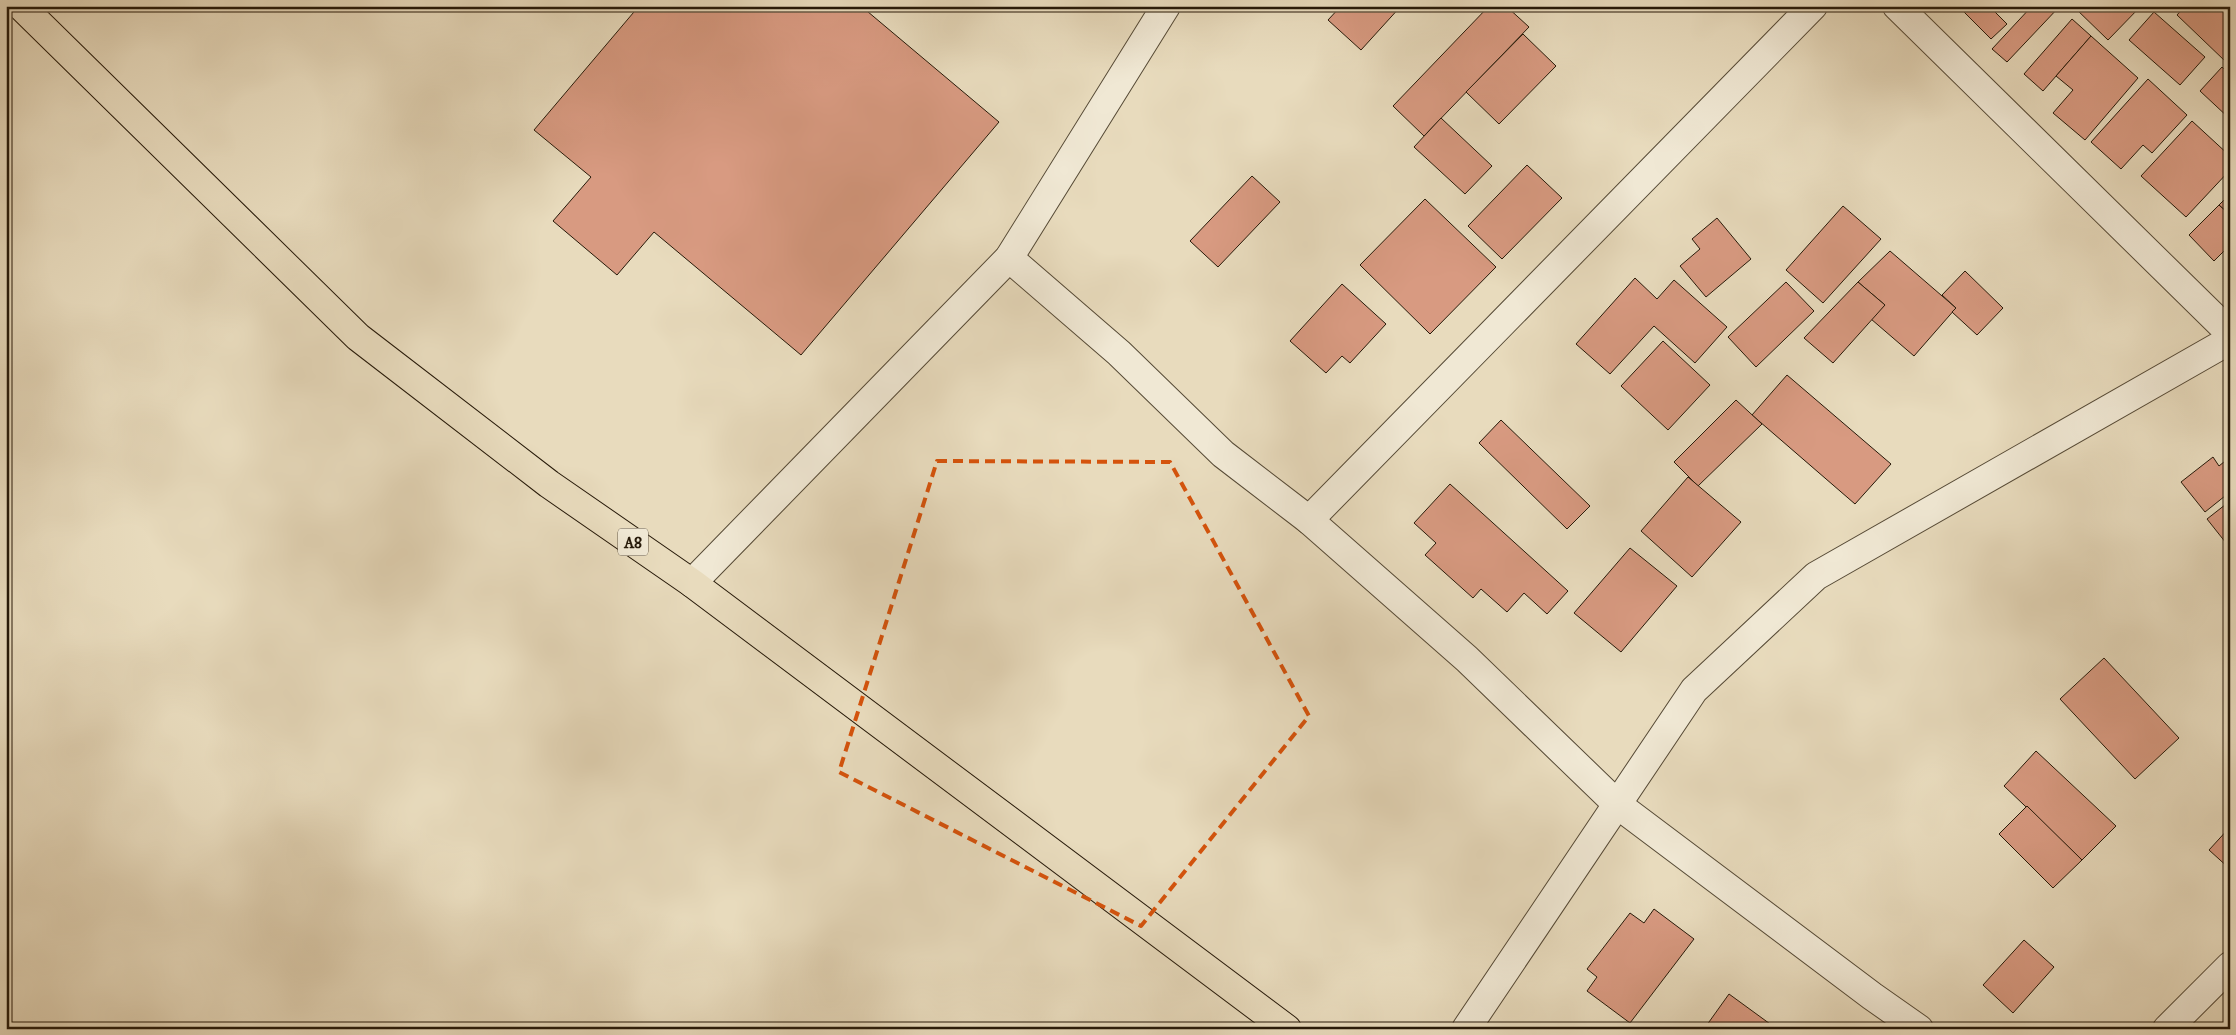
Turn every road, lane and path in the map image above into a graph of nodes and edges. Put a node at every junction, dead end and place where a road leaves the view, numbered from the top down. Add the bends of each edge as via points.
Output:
1 (22, 6) edge
2 (1166, 6) edge
3 (1813, 6) edge
4 (1897, 6) edge
5 (1009, 258) junction
6 (2230, 333) edge
7 (2230, 340) edge
8 (1309, 520) junction
9 (692, 583) junction
10 (1618, 805) junction
11 (2230, 966) edge
12 (1287, 1029) edge
13 (1466, 1029) edge
14 (1918, 1029) edge
15 (2167, 1029) edge

1 - 9 main road, A8 via 358,337 549,484
2 - 5 street
3 - 8 street
4 - 6 street
5 - 8 street via 1119,353 1223,454
5 - 9 street
7 - 10 street via 1816,576 1694,690
8 - 10 street via 1467,659
9 - 12 main road, A8
10 - 13 street
10 - 14 street
11 - 15 street

